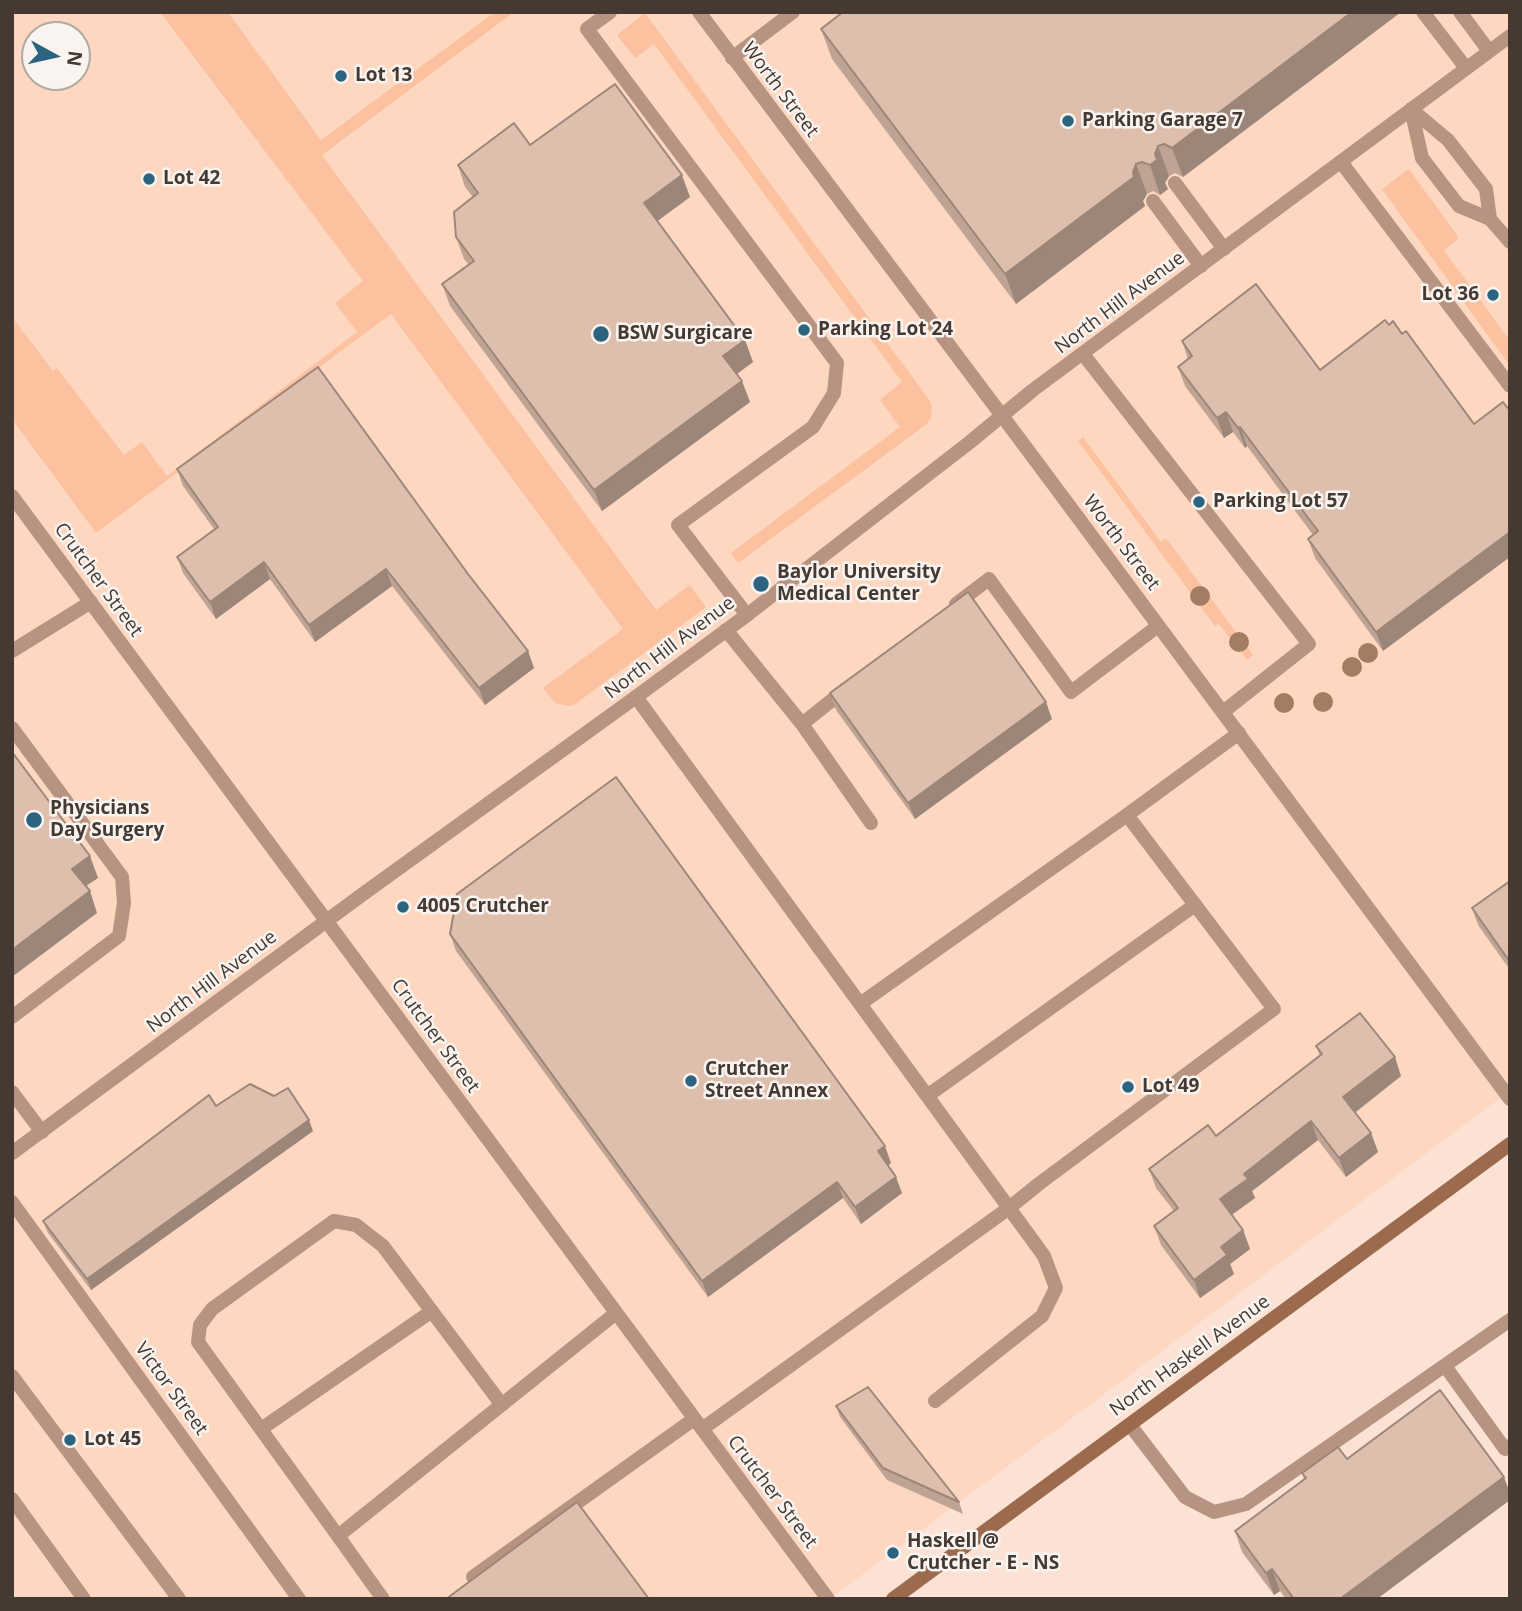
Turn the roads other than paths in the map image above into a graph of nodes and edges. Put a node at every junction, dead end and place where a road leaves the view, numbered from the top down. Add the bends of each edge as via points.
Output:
1 (610, 12) edge
2 (699, 12) edge
3 (793, 12) edge
4 (1423, 12) edge
5 (1460, 12) edge
6 (1510, 36) edge
7 (1489, 51) junction
8 (732, 58) junction
9 (1466, 68) junction
10 (1411, 109) junction
11 (1341, 162) junction
12 (1175, 183) edge
13 (1153, 201) edge
14 (1490, 219) junction
15 (1510, 242) edge
16 (1224, 249) junction
17 (1201, 266) junction
18 (1083, 354) junction
19 (1510, 386) edge
20 (1002, 416) junction
21 (12, 496) edge
22 (91, 602) junction
23 (945, 613) edge
24 (747, 615) junction
25 (1158, 626) junction
26 (726, 630) junction
27 (12, 651) edge
28 (857, 681) edge
29 (636, 697) junction
30 (1223, 712) junction
31 (802, 724) junction
32 (12, 728) edge
33 (1239, 733) junction
34 (1127, 814) junction
35 (872, 823) dead end
36 (1195, 905) junction
37 (326, 921) junction
38 (860, 1004) junction
39 (12, 1017) edge
40 (12, 1092) edge
41 (927, 1096) junction
42 (1510, 1099) edge
43 (42, 1132) junction
44 (1510, 1144) edge
45 (12, 1153) edge
46 (12, 1202) edge
47 (1009, 1208) junction
48 (432, 1311) junction
49 (616, 1313) junction
50 (1510, 1320) edge
51 (1445, 1366) junction
52 (12, 1376) edge
53 (935, 1401) dead end
54 (502, 1405) junction
55 (698, 1424) junction
56 (1130, 1425) junction
57 (261, 1429) junction
58 (1510, 1446) edge
59 (12, 1499) edge
60 (338, 1536) junction
61 (474, 1577) edge
62 (84, 1599) edge
63 (179, 1599) edge
64 (299, 1599) edge
65 (383, 1599) edge
66 (828, 1599) edge
67 (893, 1599) edge

1 - 24 street via 587,29 837,363 834,393 813,427 678,525
2 - 8 street, Worth Street
3 - 8 street
4 - 9 street
5 - 7 street
6 - 7 street, North Hill Avenue
7 - 9 street, North Hill Avenue
8 - 20 street, Worth Street
9 - 10 street, North Hill Avenue
10 - 11 street, North Hill Avenue
10 - 14 street via 1448,140 1486,189
10 - 14 street via 1422,158 1459,206
11 - 16 street, North Hill Avenue
11 - 19 street
12 - 16 street
13 - 17 street
14 - 15 street
16 - 17 street, North Hill Avenue
17 - 18 street, North Hill Avenue
18 - 20 street, North Hill Avenue
18 - 30 street via 1309,645
20 - 24 street, North Hill Avenue
20 - 25 street, Worth Street
21 - 22 street, Crutcher Street
22 - 27 street
22 - 37 street, Crutcher Street
23 - 25 street via 989,579 1071,692
24 - 26 street, North Hill Avenue
25 - 30 street, Worth Street
26 - 29 street, North Hill Avenue
26 - 31 street
28 - 31 street
29 - 37 street, North Hill Avenue
29 - 38 street
30 - 33 street, Worth Street
31 - 35 street
32 - 39 street via 122,877 124,904 119,936
33 - 34 street
33 - 42 street, Worth Street
34 - 36 street
34 - 38 street
36 - 41 street
36 - 47 street via 1274,1009
37 - 43 street, North Hill Avenue
37 - 49 street, Crutcher Street
38 - 41 street
40 - 43 street
41 - 47 street
43 - 45 street, North Hill Avenue
44 - 56 main road, North Haskell Avenue
46 - 64 street, Victor Street
47 - 53 street via 1044,1256 1056,1288 1042,1316
47 - 55 street
48 - 54 street
48 - 57 street
48 - 57 street via 383,1246 356,1224 334,1221 212,1309 200,1325 198,1342
49 - 54 street
49 - 55 street, Crutcher Street
50 - 51 street
51 - 56 street via 1247,1504 1214,1512 1185,1497
51 - 58 street via 1505,1449
52 - 63 street
54 - 60 street
55 - 61 street
55 - 66 street, Crutcher Street
56 - 67 main road, North Haskell Avenue
57 - 60 street
59 - 62 street
60 - 65 street

